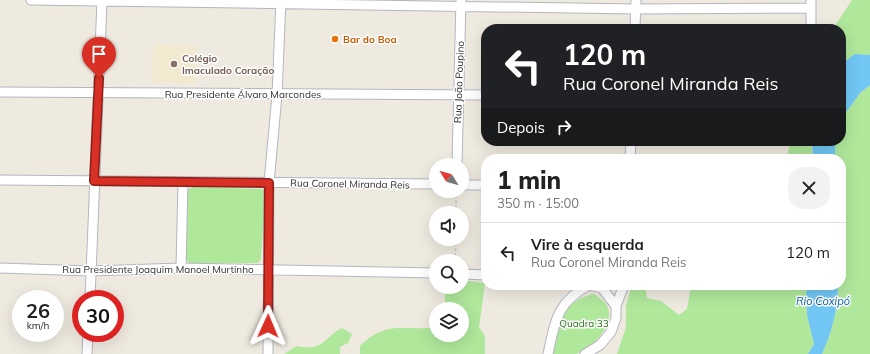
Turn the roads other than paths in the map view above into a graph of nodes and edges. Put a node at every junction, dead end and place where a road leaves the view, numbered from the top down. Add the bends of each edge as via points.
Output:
1 (32, 0) edge
2 (102, 0) edge
3 (281, 2) edge
4 (461, 3) edge
5 (811, 4) edge
6 (636, 5) edge
7 (635, 24) edge
8 (811, 24) edge
9 (0, 92) edge
10 (98, 93) junction
11 (277, 95) junction
12 (459, 95) junction
13 (481, 95) edge
14 (457, 158) edge
15 (0, 180) edge
16 (94, 181) junction
17 (184, 182) junction
18 (269, 183) junction
19 (429, 184) edge
20 (469, 185) edge
21 (481, 185) edge
22 (0, 268) edge
23 (181, 268) junction
24 (269, 269) junction
25 (91, 271) junction
26 (429, 273) edge
27 (469, 274) edge
28 (481, 275) edge
29 (90, 290) edge
30 (580, 290) edge
31 (604, 290) edge
32 (622, 290) edge
33 (616, 306) junction
34 (88, 342) edge
35 (87, 354) edge
36 (268, 354) edge
37 (548, 354) edge
38 (585, 354) edge

1 - 2 street
2 - 3 street
2 - 10 street
3 - 4 street
3 - 11 street
4 - 6 street
4 - 12 street, Rua João Poupino
5 - 6 street
5 - 8 street
6 - 7 street
9 - 10 street, Rua Presidente Álvaro Marcondes
10 - 11 street, Rua Presidente Álvaro Marcondes
10 - 16 street
11 - 12 street, Rua Presidente Álvaro Marcondes
11 - 18 street
12 - 13 street, Rua Presidente Álvaro Marcondes
12 - 14 street, Rua João Poupino
15 - 16 street, Rua Coronel Miranda Reis
16 - 17 street, Rua Coronel Miranda Reis
16 - 25 street
17 - 18 street, Rua Coronel Miranda Reis
17 - 23 street
18 - 19 street, Rua Coronel Miranda Reis
18 - 24 street
20 - 21 street
22 - 25 street, Rua Presidente Joaquim Manoel Murtinho
23 - 24 street, Rua Presidente Joaquim Manoel Murtinho
23 - 25 street, Rua Presidente Joaquim Manoel Murtinho
24 - 26 street, Rua Presidente Joaquim Manoel Murtinho
24 - 36 street
25 - 29 street
27 - 28 street
30 - 37 street via 563,304 556,317
31 - 33 street
32 - 33 street
33 - 38 street via 616,318 611,332 600,345
34 - 35 street

